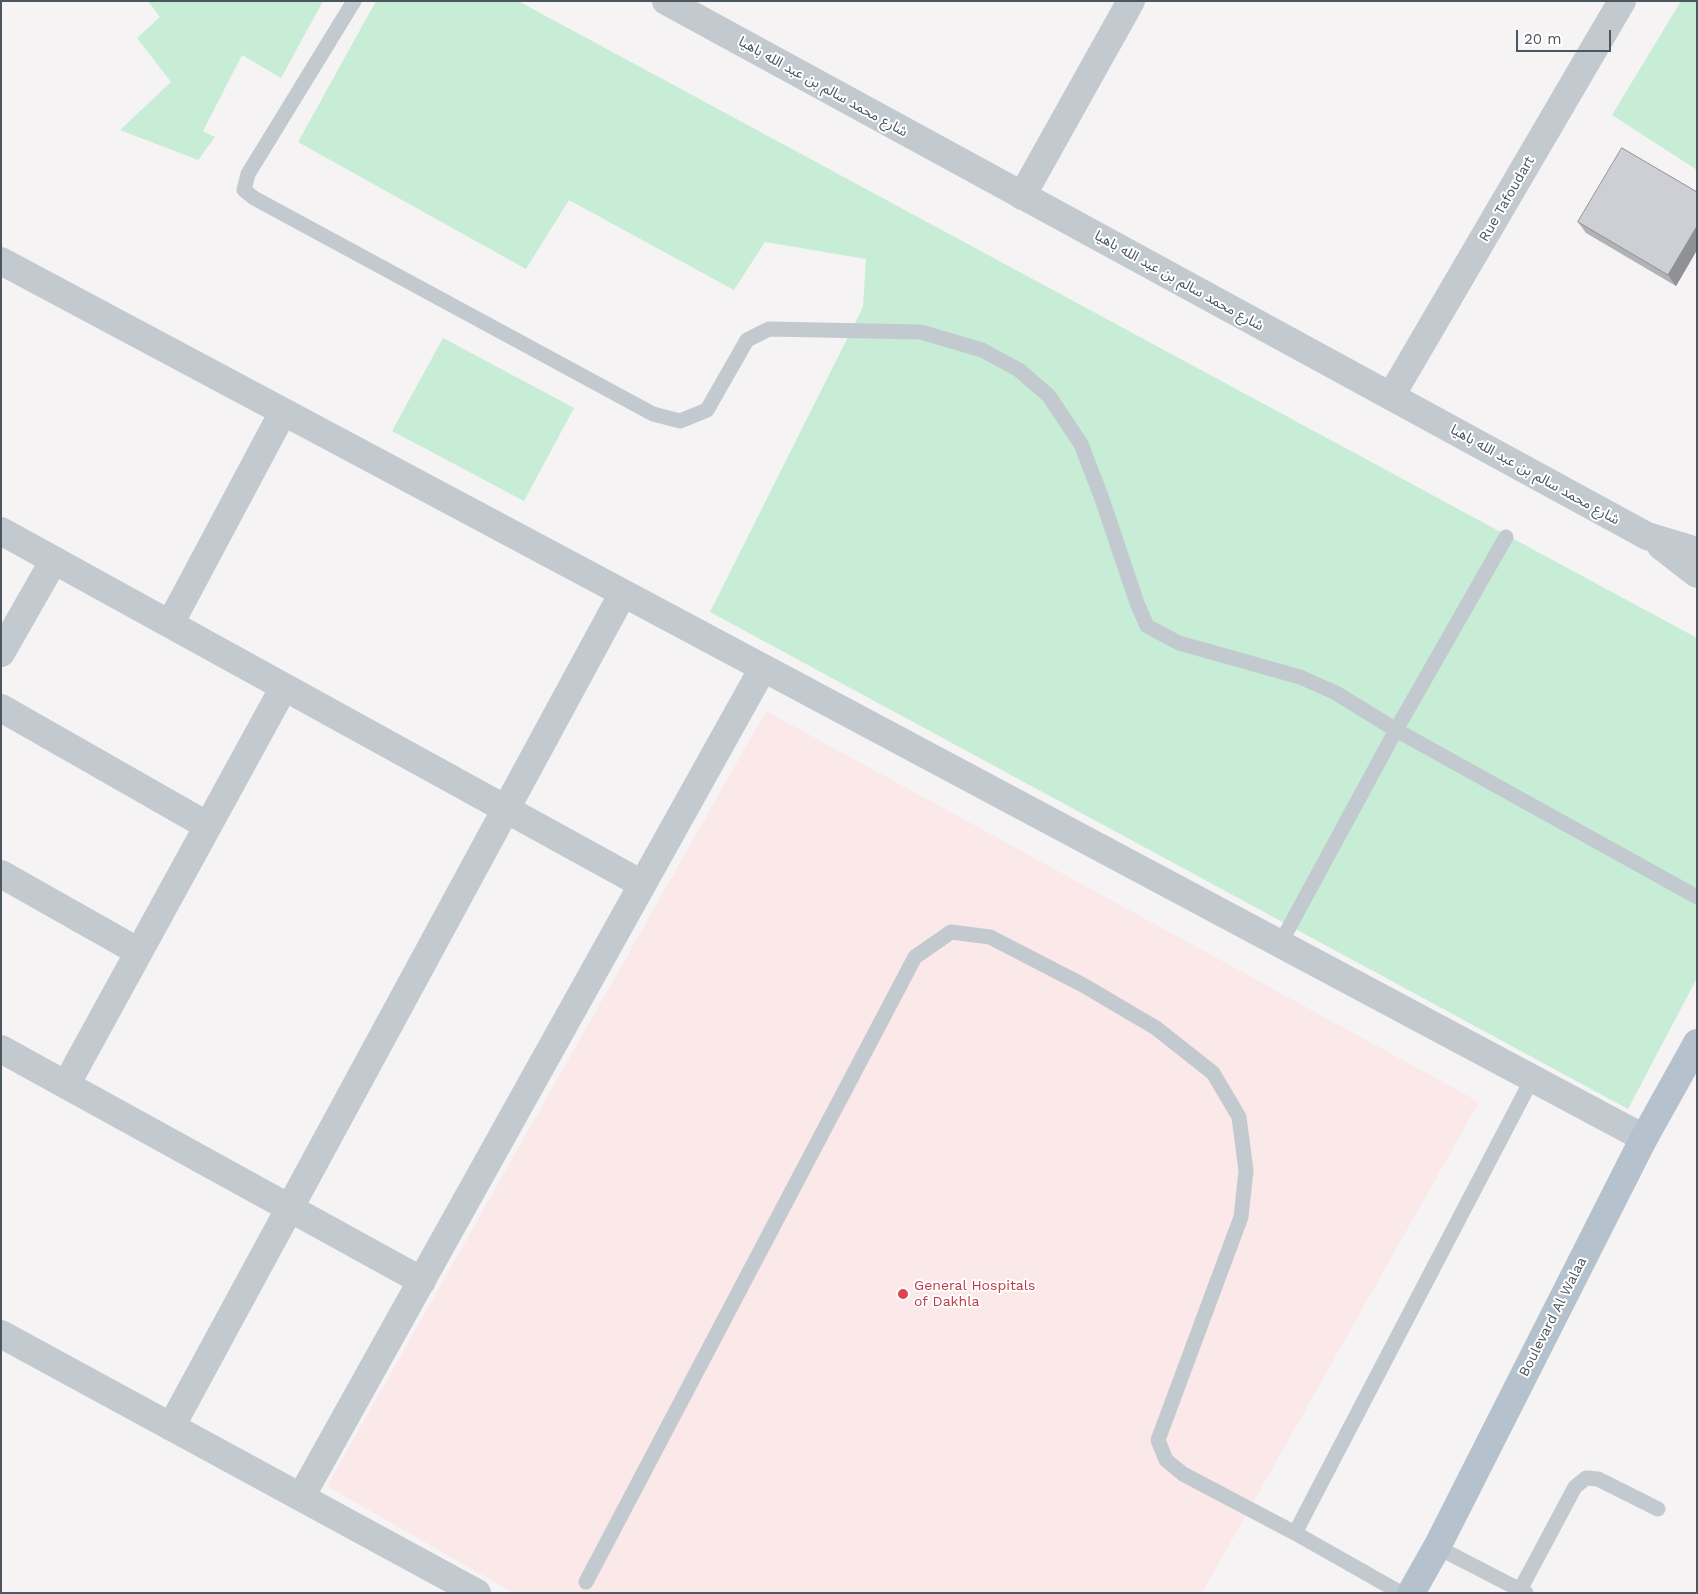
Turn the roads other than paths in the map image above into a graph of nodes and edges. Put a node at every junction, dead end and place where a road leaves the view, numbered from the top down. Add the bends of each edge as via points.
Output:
1 (354, 1) edge
2 (666, 1) edge
3 (1131, 1) edge
4 (1622, 1) edge
5 (1022, 196) junction
6 (1, 261) edge
7 (1391, 396) junction
8 (282, 412) junction
9 (1, 531) edge
10 (1648, 536) junction
11 (1506, 537) dead end
12 (1697, 550) edge
13 (54, 560) junction
14 (1697, 574) edge
15 (623, 594) junction
16 (170, 624) junction
17 (1, 653) edge
18 (763, 668) junction
19 (284, 687) junction
20 (1, 708) edge
21 (1396, 730) junction
22 (506, 809) junction
23 (208, 826) junction
24 (1, 874) edge
25 (642, 884) junction
26 (1697, 897) edge
27 (1280, 944) junction
28 (139, 952) junction
29 (1697, 1043) edge
30 (1, 1049) edge
31 (1532, 1079) junction
32 (66, 1085) junction
33 (1644, 1138) junction
34 (290, 1208) junction
35 (422, 1281) junction
36 (1, 1334) edge
37 (171, 1427) junction
38 (301, 1497) junction
39 (1658, 1509) dead end
40 (1294, 1533) junction
41 (1437, 1547) junction
42 (586, 1582) dead end
43 (1523, 1591) edge
44 (477, 1593) edge
45 (1401, 1593) edge
46 (1411, 1593) edge

1 - 21 lane via 248,174 244,190 254,198 653,414 680,421 707,410 747,340 769,329 921,332 982,350 1019,370 1049,396 1081,444 1147,626 1179,643 1309,681 1336,693
2 - 5 street, شارع محمد سالم بن عبد الله باهيا
3 - 5 street
4 - 7 street, Rue Tafoudart
5 - 7 street, شارع محمد سالم بن عبد الله باهيا
6 - 8 street
7 - 10 street, شارع محمد سالم بن عبد الله باهيا
8 - 15 street
8 - 16 street
9 - 13 street
10 - 12 street, شارع محمد سالم بن عبد الله باهيا
10 - 14 street
11 - 21 lane
13 - 16 street
13 - 17 street
15 - 18 street
15 - 22 street
16 - 19 street
18 - 25 street
18 - 27 street
19 - 22 street
19 - 23 street
20 - 23 street
21 - 26 lane
21 - 27 lane
22 - 25 street
22 - 34 street
23 - 28 street
24 - 28 street
25 - 35 street
27 - 31 street
28 - 32 street
29 - 33 main road, Boulevard Al Walaa
30 - 32 street
31 - 33 street
31 - 40 lane
32 - 34 street
33 - 41 main road, Boulevard Al Walaa
34 - 35 street
34 - 37 street
35 - 38 street
36 - 37 street
37 - 38 street
38 - 44 street
39 - 43 lane via 1598,1479 1586,1478 1575,1487
40 - 42 lane via 1183,1474 1166,1460 1158,1440 1241,1217 1246,1171 1239,1118 1213,1073 1156,1028 1083,985 990,937 951,932 915,957
40 - 45 lane
41 - 43 lane
41 - 46 main road, Boulevard Al Walaa

